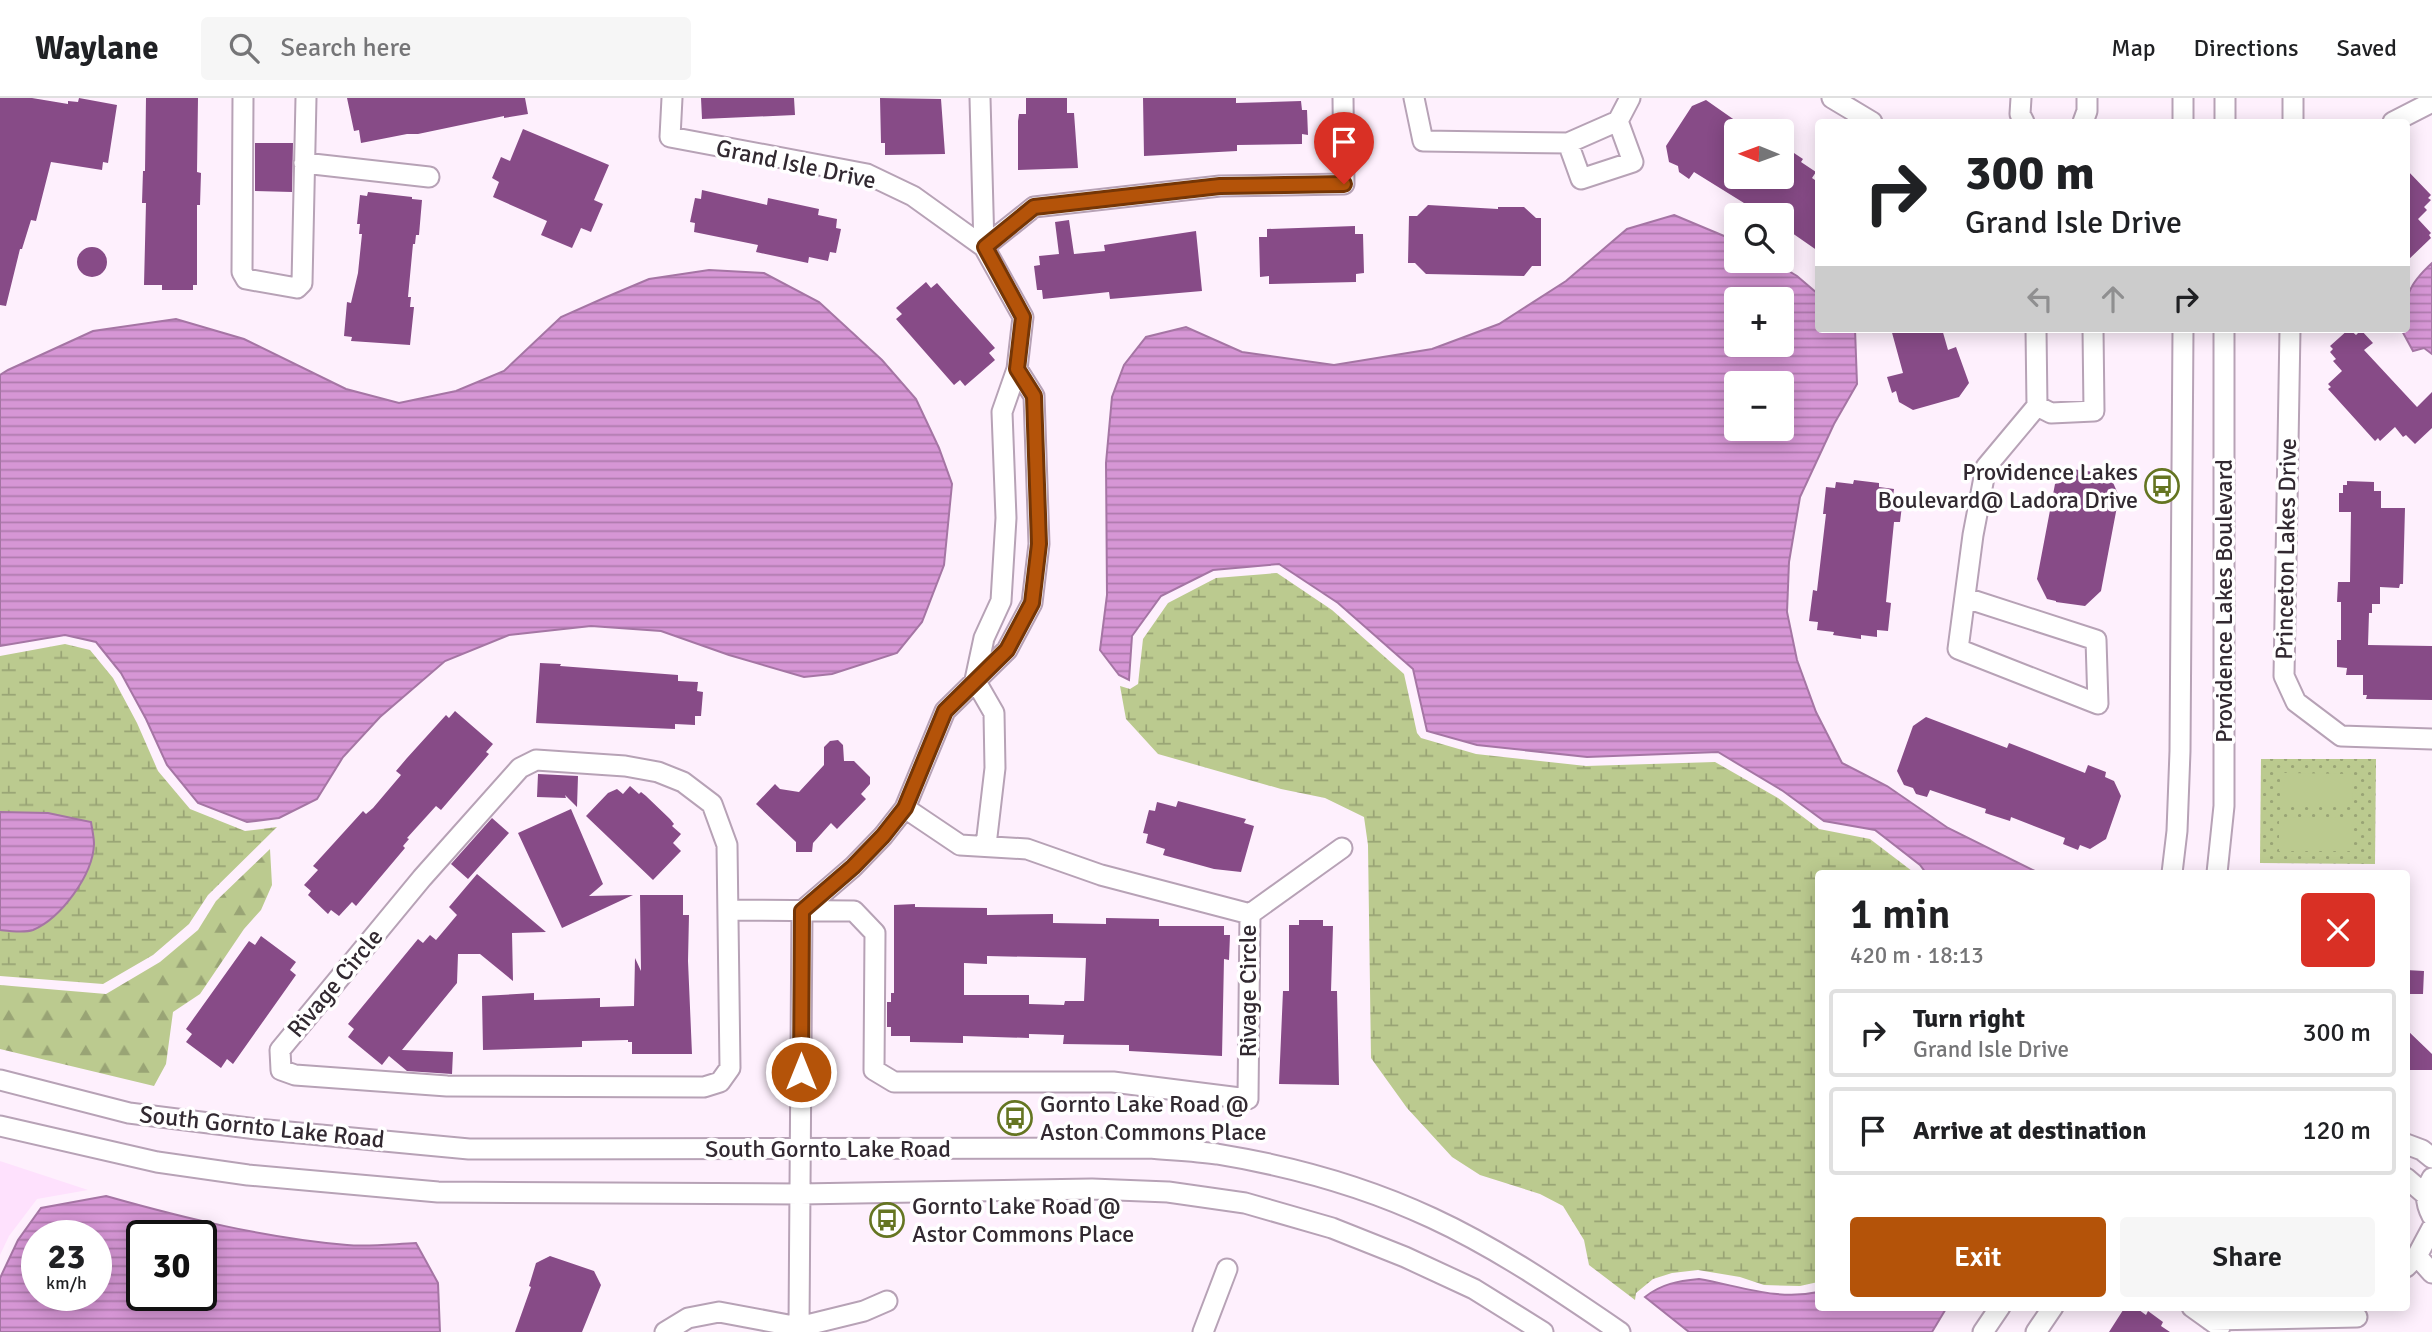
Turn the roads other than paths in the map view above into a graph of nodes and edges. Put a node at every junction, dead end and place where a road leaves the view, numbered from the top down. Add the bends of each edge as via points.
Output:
1 (243, 98) edge
2 (306, 98) edge
3 (672, 98) edge
4 (980, 98) edge
5 (1343, 98) edge
6 (1414, 98) edge
7 (1630, 98) edge
8 (1832, 98) edge
9 (2021, 98) edge
10 (2183, 98) edge
11 (2225, 98) edge
12 (2293, 98) edge
13 (2432, 102) edge
14 (1867, 119) edge
15 (2022, 119) edge
16 (2183, 119) edge
17 (2225, 119) edge
18 (2293, 119) edge
19 (2399, 119) edge
20 (1618, 121) junction
21 (1568, 143) junction
22 (304, 163) junction
23 (429, 177) dead end
24 (985, 247) junction
25 (2036, 333) edge
26 (2093, 333) edge
27 (2183, 333) edge
28 (2224, 333) edge
29 (2290, 333) edge
30 (1017, 369) junction
31 (2037, 406) junction
32 (1006, 511) junction
33 (1038, 511) junction
34 (1966, 598) junction
35 (975, 680) junction
36 (2432, 739) edge
37 (905, 808) junction
38 (986, 845) junction
39 (1342, 848) dead end
40 (2172, 870) edge
41 (2217, 870) edge
42 (730, 910) junction
43 (802, 911) junction
44 (1250, 914) junction
45 (0, 1080) edge
46 (0, 1126) edge
47 (801, 1148) junction
48 (2410, 1180) edge
49 (2429, 1187) edge
50 (800, 1194) junction
51 (2432, 1216) edge
52 (2432, 1228) edge
53 (2412, 1262) edge
54 (1227, 1269) dead end
55 (2432, 1273) edge
56 (887, 1301) dead end
57 (1997, 1311) edge
58 (2050, 1311) edge
59 (2198, 1311) edge
60 (2362, 1312) edge
61 (2210, 1320) junction
62 (799, 1327) junction
63 (665, 1332) edge
64 (1203, 1332) edge
65 (1543, 1332) edge
66 (1620, 1332) edge
67 (1983, 1332) edge
68 (2036, 1332) edge
69 (2228, 1332) edge
70 (2338, 1332) edge

1 - 22 street via 242,272 247,279 301,287
2 - 22 street
3 - 24 street, Grand Isle Drive via 670,137 867,174 913,196
4 - 24 street, Grand Isle Drive
5 - 24 street via 1344,184 1220,186 1034,207
6 - 21 street via 1423,141
7 - 20 street
8 - 14 street
9 - 15 street
10 - 16 street
11 - 17 street
12 - 18 street
13 - 19 street
20 - 21 street
20 - 21 street via 1633,162 1581,179
22 - 23 street
24 - 30 street, Grand Isle Drive via 1023,317
25 - 31 street
26 - 31 street via 2094,411 2050,413
27 - 40 street, Providence Lakes Boulevard via 2180,751
28 - 41 street, Providence Lakes Boulevard via 2224,806
29 - 36 street, Princeton Lakes Drive via 2284,676 2296,702 2341,736
30 - 32 street, Grand Isle Drive via 1002,412
30 - 33 street via 1034,396
31 - 34 street via 1986,467
32 - 33 street
32 - 35 street, Grand Isle Drive via 1001,601 984,638
33 - 35 street via 1032,603 1007,650
34 - 34 street via 1958,649 2098,704 2096,640
35 - 37 street via 945,711
35 - 38 street via 994,713 995,768
37 - 38 street, Rivage Circle via 960,845
37 - 43 street via 853,867
38 - 44 street, Rivage Circle via 1027,849 1101,875
39 - 44 street
42 - 42 street, Rivage Circle via 727,845 712,804 683,782 658,772 537,760 520,768 324,996 280,1050 281,1070 295,1075 447,1086 704,1087 720,1082 730,1068
42 - 43 street, Rivage Circle
43 - 44 street, Rivage Circle via 854,911 875,933 874,1070 894,1082 1113,1082 1248,1099
43 - 47 street
45 - 47 street, South Gornto Lake Road via 128,1113 469,1149
46 - 50 street, South Gornto Lake Road via 157,1162 332,1184 438,1192
47 - 50 street
47 - 66 street, South Gornto Lake Road via 1148,1148 1217,1154 1293,1170 1431,1217 1492,1249
48 - 49 street
49 - 51 street via 2427,1205
50 - 62 street
50 - 65 street, South Gornto Lake Road via 1092,1189 1168,1192 1245,1203 1332,1228 1405,1256 1474,1289
52 - 53 street
53 - 55 street
54 - 64 street
56 - 62 street
57 - 67 street
58 - 68 street
59 - 61 street
60 - 61 street
60 - 70 street
61 - 69 street
62 - 63 street via 719,1312 688,1318

